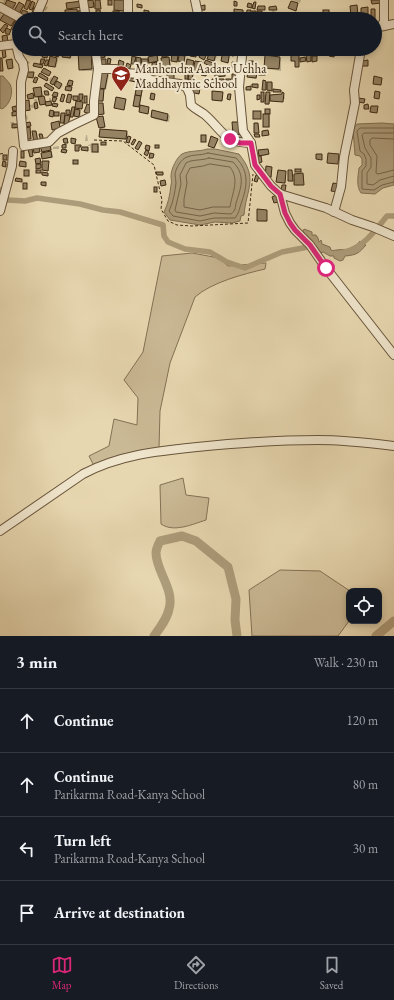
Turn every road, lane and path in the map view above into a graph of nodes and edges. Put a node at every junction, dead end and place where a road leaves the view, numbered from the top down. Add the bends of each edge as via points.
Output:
1 (43, 0) edge
2 (83, 0) edge
3 (128, 0) edge
4 (195, 0) edge
5 (384, 0) edge
6 (0, 7) edge
7 (38, 12) edge
8 (85, 12) edge
9 (128, 12) edge
10 (198, 12) edge
11 (12, 14) edge
12 (382, 24) edge
13 (394, 24) edge
14 (382, 26) edge
15 (12, 44) edge
16 (0, 46) edge
17 (19, 56) edge
18 (96, 56) edge
19 (242, 56) edge
20 (360, 56) edge
21 (98, 69) junction
22 (94, 140) dead end
23 (251, 143) junction
24 (13, 151) dead end
25 (255, 165) junction
26 (280, 194) junction
27 (0, 211) edge
28 (334, 212) junction
29 (394, 236) edge
30 (394, 355) edge
31 (394, 446) edge
32 (0, 531) edge

1 - 7 street
2 - 8 street
3 - 9 street
4 - 10 street
5 - 12 street
6 - 11 street
13 - 14 street
15 - 16 street
17 - 21 street via 24,70 21,82 21,116 24,146 50,142 58,133 94,114
18 - 21 street
19 - 23 street via 240,109 243,131
20 - 28 street via 354,90 355,103 341,187
21 - 23 street via 141,74 151,80 184,86 190,95 191,105 204,114 223,134 240,143
22 - 25 path via 124,141 154,165 162,200 161,209 168,221 177,225 248,223
23 - 25 street
24 - 27 street via 12,166
25 - 26 street
26 - 28 street
26 - 30 street via 292,226 310,245
28 - 29 street
31 - 32 street via 319,440 271,441 141,453 95,467 82,474

